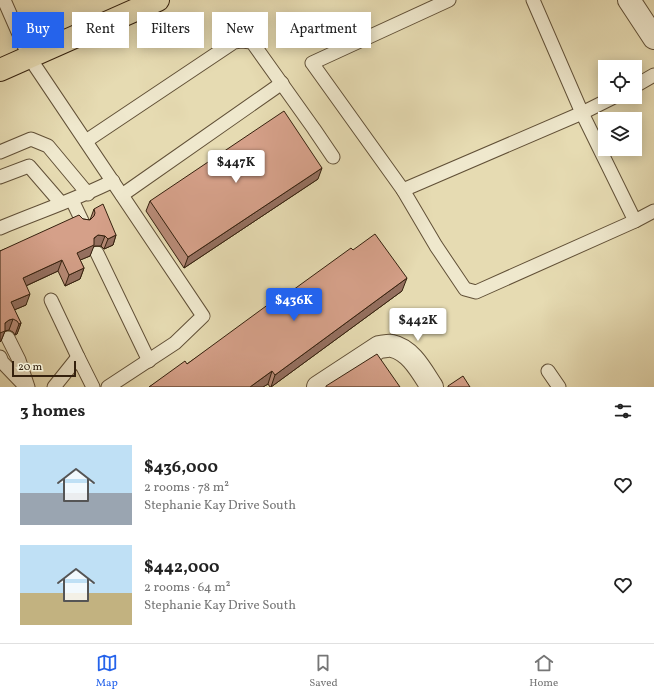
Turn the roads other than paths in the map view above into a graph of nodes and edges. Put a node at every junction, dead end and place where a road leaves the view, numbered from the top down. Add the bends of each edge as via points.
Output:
1 (4, 0) edge
2 (158, 0) edge
3 (449, 0) edge
4 (533, 0) edge
5 (629, 0) edge
6 (654, 38) edge
7 (29, 57) junction
8 (0, 70) edge
9 (654, 75) edge
10 (642, 82) edge
11 (282, 83) junction
12 (600, 104) edge
13 (582, 113) junction
14 (86, 140) junction
15 (0, 152) edge
16 (332, 157) dead end
17 (0, 177) edge
18 (113, 181) junction
19 (403, 190) junction
20 (88, 194) junction
21 (122, 195) junction
22 (66, 201) junction
23 (654, 211) edge
24 (634, 221) junction
25 (83, 223) edge
26 (0, 228) edge
27 (97, 253) edge
28 (52, 300) dead end
29 (8, 338) edge
30 (0, 357) edge
31 (78, 357) junction
32 (148, 360) junction
33 (548, 371) dead end
34 (27, 387) edge
35 (54, 387) edge
36 (93, 387) edge
37 (108, 387) edge
38 (318, 387) edge
39 (432, 387) edge
40 (559, 387) edge

1 - 7 lane
2 - 7 main road
3 - 19 lane via 312,63
4 - 13 lane
5 - 6 street
7 - 8 main road
7 - 14 lane
9 - 10 lane
11 - 14 lane via 252,42 234,42
11 - 16 lane
11 - 21 lane
12 - 13 lane
13 - 19 lane
13 - 24 lane
14 - 18 lane
15 - 20 lane via 31,139 48,146
17 - 22 lane via 29,166
18 - 20 lane
18 - 21 lane
19 - 24 lane via 436,246 465,288 476,292
20 - 22 lane
21 - 32 lane via 203,316 175,343
22 - 25 lane
22 - 26 lane
23 - 24 lane
27 - 32 lane
28 - 31 lane
29 - 34 lane via 19,360
30 - 34 lane
31 - 35 lane
31 - 36 lane
32 - 37 lane
33 - 40 lane
38 - 39 street via 379,347 391,346 400,349 417,364

